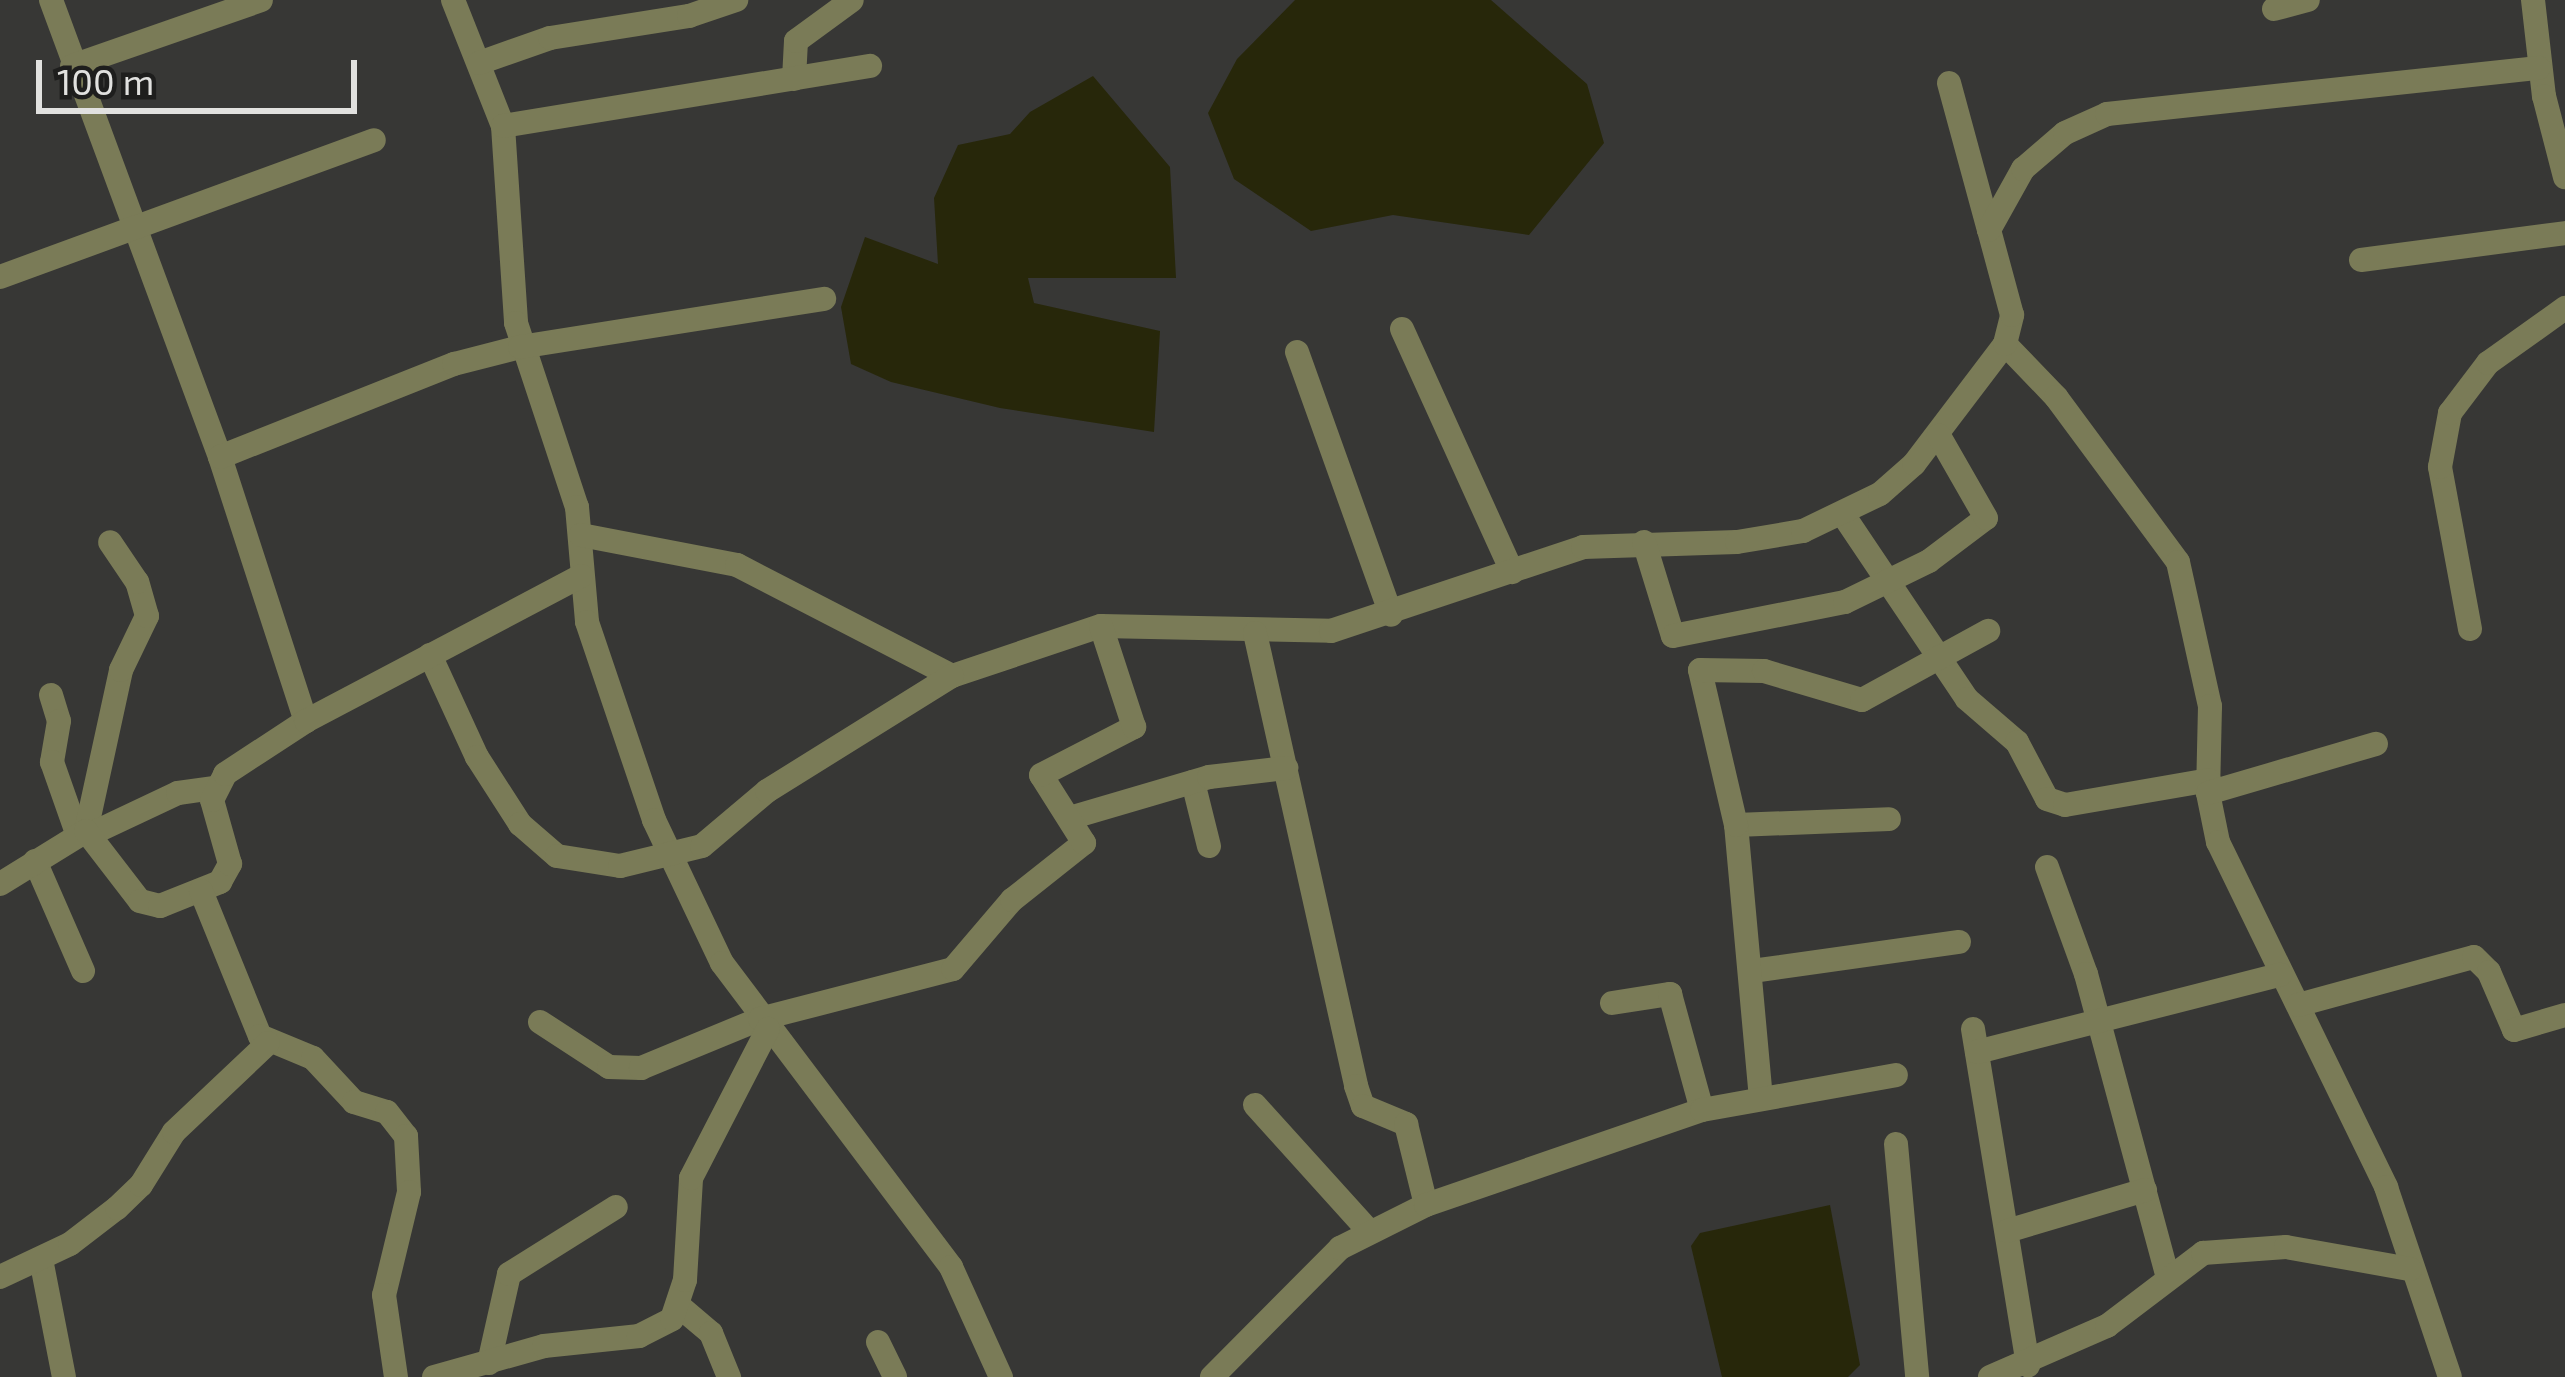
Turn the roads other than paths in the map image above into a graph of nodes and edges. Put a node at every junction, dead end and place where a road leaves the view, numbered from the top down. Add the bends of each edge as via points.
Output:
1 (51, 0) edge
2 (261, 0) edge
3 (453, 0) edge
4 (736, 0) edge
5 (852, 0) edge
6 (2308, 0) edge
7 (2533, 0) edge
8 (2273, 9) dead end
9 (813, 11) edge
10 (479, 63) junction
11 (72, 66) junction
12 (870, 66) dead end
13 (2539, 68) junction
14 (794, 79) junction
15 (1949, 83) dead end
16 (503, 126) junction
17 (374, 140) dead end
18 (2565, 177) edge
19 (133, 229) junction
20 (1989, 230) junction
21 (2565, 233) edge
22 (2361, 260) dead end
23 (0, 277) edge
24 (824, 299) dead end
25 (2565, 308) edge
26 (1402, 329) dead end
27 (2005, 344) junction
28 (520, 346) junction
29 (1298, 352) dead end
30 (1939, 436) junction
31 (220, 457) junction
32 (1844, 516) junction
33 (581, 535) junction
34 (110, 542) dead end
35 (1644, 542) junction
36 (1512, 572) junction
37 (581, 577) junction
38 (1892, 582) junction
39 (1391, 615) junction
40 (1101, 626) junction
41 (2470, 629) dead end
42 (1988, 631) dead end
43 (1256, 633) junction
44 (430, 656) junction
45 (1940, 657) junction
46 (952, 676) junction
47 (51, 695) dead end
48 (306, 721) junction
49 (2376, 744) dead end
50 (1286, 768) junction
51 (1193, 782) junction
52 (2209, 786) junction
53 (213, 788) junction
54 (1073, 817) junction
55 (1889, 818) dead end
56 (1736, 825) junction
57 (86, 832) junction
58 (1210, 846) dead end
59 (672, 858) junction
60 (35, 861) junction
61 (2047, 867) dead end
62 (0, 884) edge
63 (201, 891) junction
64 (1959, 942) dead end
65 (82, 971) dead end
66 (1752, 971) junction
67 (2280, 975) junction
68 (1612, 1003) dead end
69 (2298, 1006) junction
70 (2565, 1016) edge
71 (2098, 1020) junction
72 (540, 1022) dead end
73 (764, 1024) junction
74 (268, 1043) junction
75 (1896, 1075) dead end
76 (1761, 1099) junction
77 (1255, 1105) dead end
78 (1702, 1110) junction
79 (1896, 1144) dead end
80 (2145, 1190) junction
81 (1426, 1205) junction
82 (616, 1207) dead end
83 (1370, 1231) junction
84 (2007, 1231) junction
85 (41, 1259) junction
86 (2410, 1269) junction
87 (0, 1277) edge
88 (2168, 1277) junction
89 (679, 1306) junction
90 (878, 1342) dead end
91 (489, 1363) junction
92 (2028, 1366) junction
93 (64, 1377) edge
94 (396, 1377) edge
95 (434, 1377) edge
96 (729, 1377) edge
97 (895, 1377) edge
98 (1001, 1377) edge
99 (1212, 1377) edge
100 (1917, 1377) edge
101 (1990, 1377) edge
102 (2450, 1377) edge

1 - 11 street
2 - 11 street
3 - 10 street
4 - 10 street via 689,16 550,38
5 - 9 street
6 - 8 street
7 - 13 street
9 - 14 street via 796,41
10 - 16 street
11 - 19 street
12 - 14 street
13 - 18 street
13 - 20 street via 2107,114 2065,133 2023,169
14 - 16 street
15 - 20 street
16 - 28 street
17 - 19 street
19 - 23 street
19 - 31 street
20 - 27 street via 2012,315
21 - 22 street
24 - 28 street
25 - 41 street via 2488,363 2450,412 2440,467
26 - 36 street
27 - 30 street
27 - 52 street via 2056,397 2178,562 2210,706
28 - 31 street via 413,379
28 - 33 street
29 - 39 street
30 - 32 street via 1880,494
30 - 38 street via 1986,518
31 - 48 street
32 - 35 street via 1737,542
32 - 38 street
33 - 37 street
33 - 46 street via 737,566
34 - 57 street via 137,582 147,616 121,670
35 - 36 street via 1583,547
35 - 38 street via 1673,636 1845,602
36 - 39 street
37 - 44 street
37 - 59 street via 600,667
38 - 45 street
39 - 43 street via 1331,631
40 - 43 street
40 - 46 street
40 - 54 street via 1134,727 1041,775 1046,793
42 - 45 street
43 - 50 street
44 - 48 street
44 - 59 street via 496,792 542,846 584,864
45 - 52 street via 1967,699 2017,742 2055,804
45 - 56 street via 1862,700 1764,671 1700,670
46 - 59 street via 767,791 724,833
47 - 57 street via 59,721 52,762
48 - 53 street
49 - 52 street
50 - 51 street
50 - 81 street via 1356,1086 1363,1106 1406,1124
51 - 54 street
51 - 58 street
52 - 67 street via 2237,892
53 - 57 street via 178,793
53 - 63 street via 229,874
54 - 73 street via 1083,833 1080,854 1012,900 953,969
55 - 56 street
56 - 66 street
57 - 60 street
57 - 63 street via 140,901 160,906
59 - 73 street via 722,963
60 - 62 street
60 - 65 street
61 - 71 street
63 - 74 street via 240,997
64 - 66 street
66 - 76 street
67 - 69 street
67 - 71 street
68 - 78 street via 1670,994
69 - 70 street via 2474,957 2514,1030
69 - 86 street via 2386,1187
71 - 80 street
71 - 84 street via 1974,1040
72 - 73 street via 624,1070
73 - 89 street via 692,1178
73 - 98 street via 951,1267
74 - 85 street via 174,1132 141,1186
74 - 94 street via 313,1058 354,1102 387,1112 406,1136 410,1192 384,1295
75 - 76 street
76 - 78 street
77 - 83 street
78 - 81 street
79 - 100 street
80 - 84 street
80 - 88 street
81 - 83 street
82 - 91 street via 509,1274
83 - 99 street via 1286,1296
84 - 92 street
85 - 87 street
85 - 93 street
86 - 88 street via 2245,1246 2203,1253
86 - 102 street
88 - 92 street via 2107,1326
89 - 91 street via 672,1319 639,1336 568,1341
89 - 96 street via 710,1333
90 - 97 street
91 - 95 street
92 - 101 street

